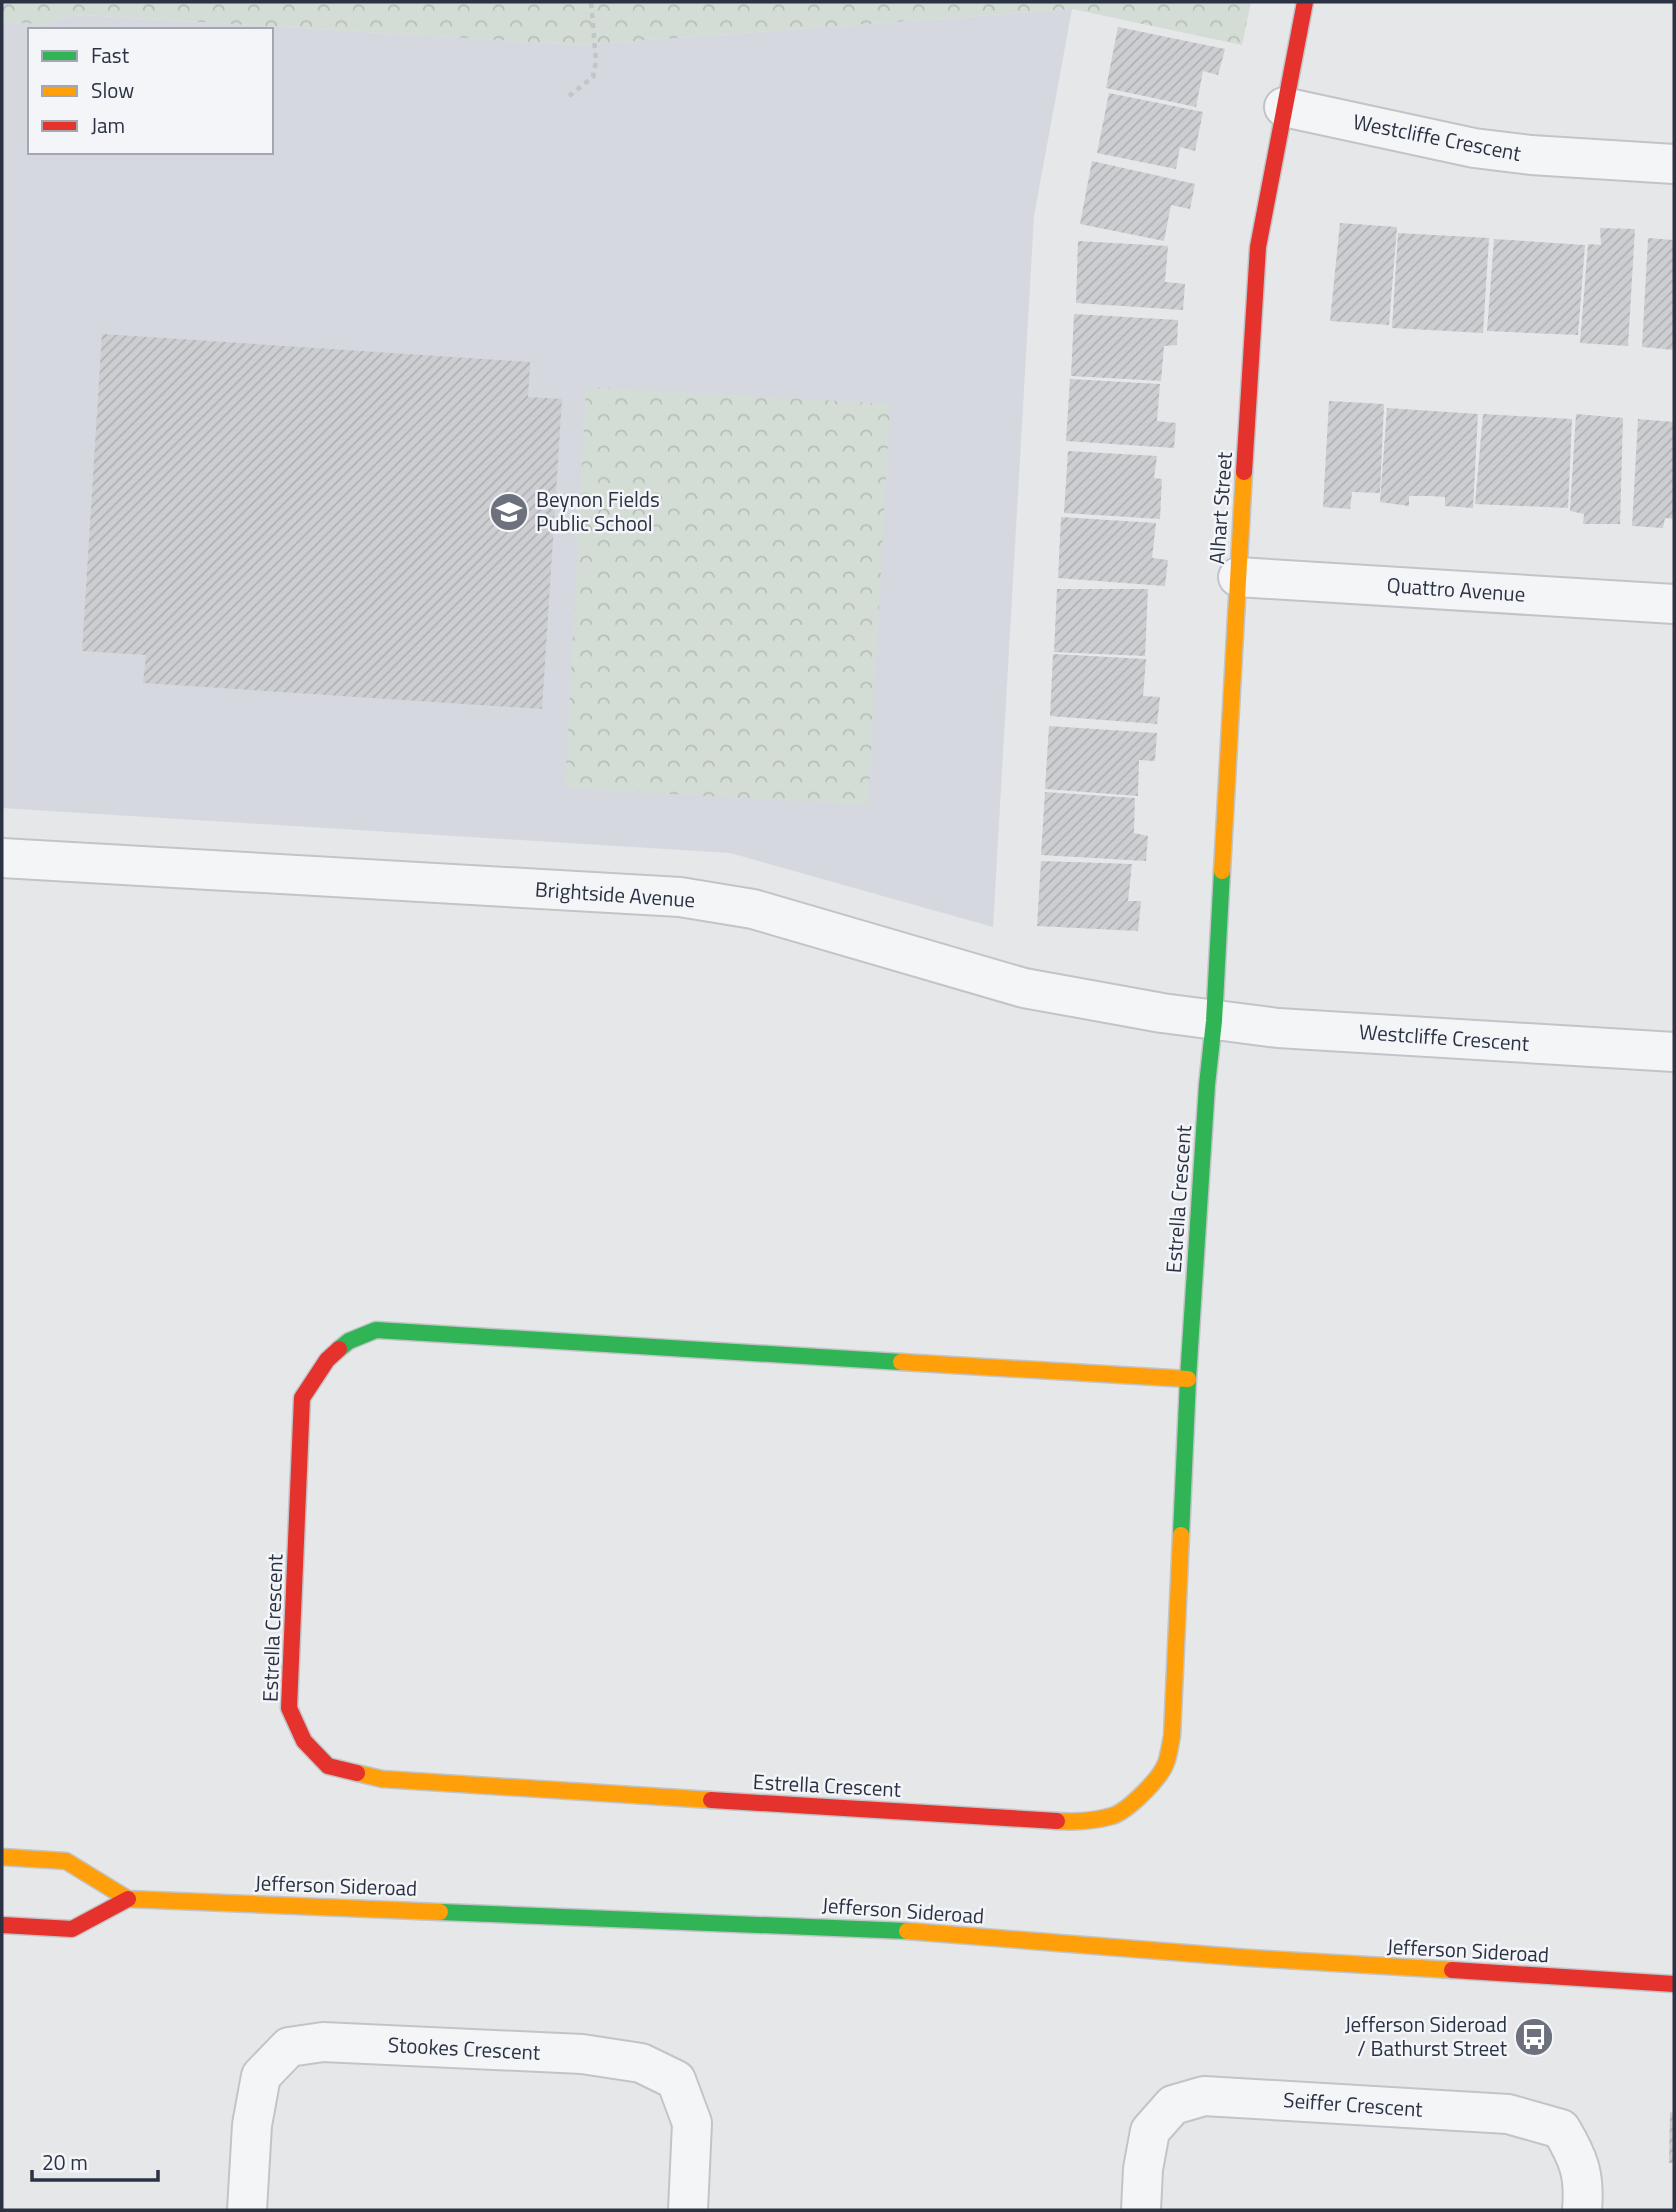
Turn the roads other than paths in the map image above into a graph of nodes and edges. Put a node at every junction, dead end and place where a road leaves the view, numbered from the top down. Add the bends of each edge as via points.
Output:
1 (1305, 2) edge
2 (1284, 107) junction
3 (1674, 164) edge
4 (1238, 577) junction
5 (1674, 604) edge
6 (2, 858) edge
7 (1214, 1021) junction
8 (1674, 1052) edge
9 (1188, 1379) junction
10 (2, 1857) edge
11 (128, 1899) junction
12 (2, 1925) edge
13 (1674, 1984) edge
14 (247, 2210) edge
15 (688, 2210) edge
16 (1141, 2210) edge
17 (1582, 2210) edge

1 - 2 street, Alhart Street
2 - 3 street, Westcliffe Crescent via 1474,148
2 - 4 street, Alhart Street via 1258,247
4 - 5 street, Quattro Avenue
4 - 7 street, Alhart Street
6 - 7 street, Brightside Avenue via 680,897 753,909 1024,988
7 - 8 street, Westcliffe Crescent
7 - 9 street, Estrella Crescent
9 - 9 street, Estrella Crescent via 376,1330 349,1341 327,1360 302,1398 289,1708 303,1741 328,1766 382,1779 1071,1822 1114,1816 1158,1779 1172,1736
10 - 11 street, Jefferson Sideroad via 66,1861
11 - 12 street via 72,1929
11 - 13 street, Jefferson Sideroad via 876,1929
14 - 15 street, Stookes Crescent via 252,2125 261,2076 289,2047 323,2042 582,2054 641,2063 676,2080 692,2123
16 - 17 street, Seiffer Crescent via 1150,2131 1173,2105 1203,2095 1508,2115 1561,2129 1577,2156 1584,2188

